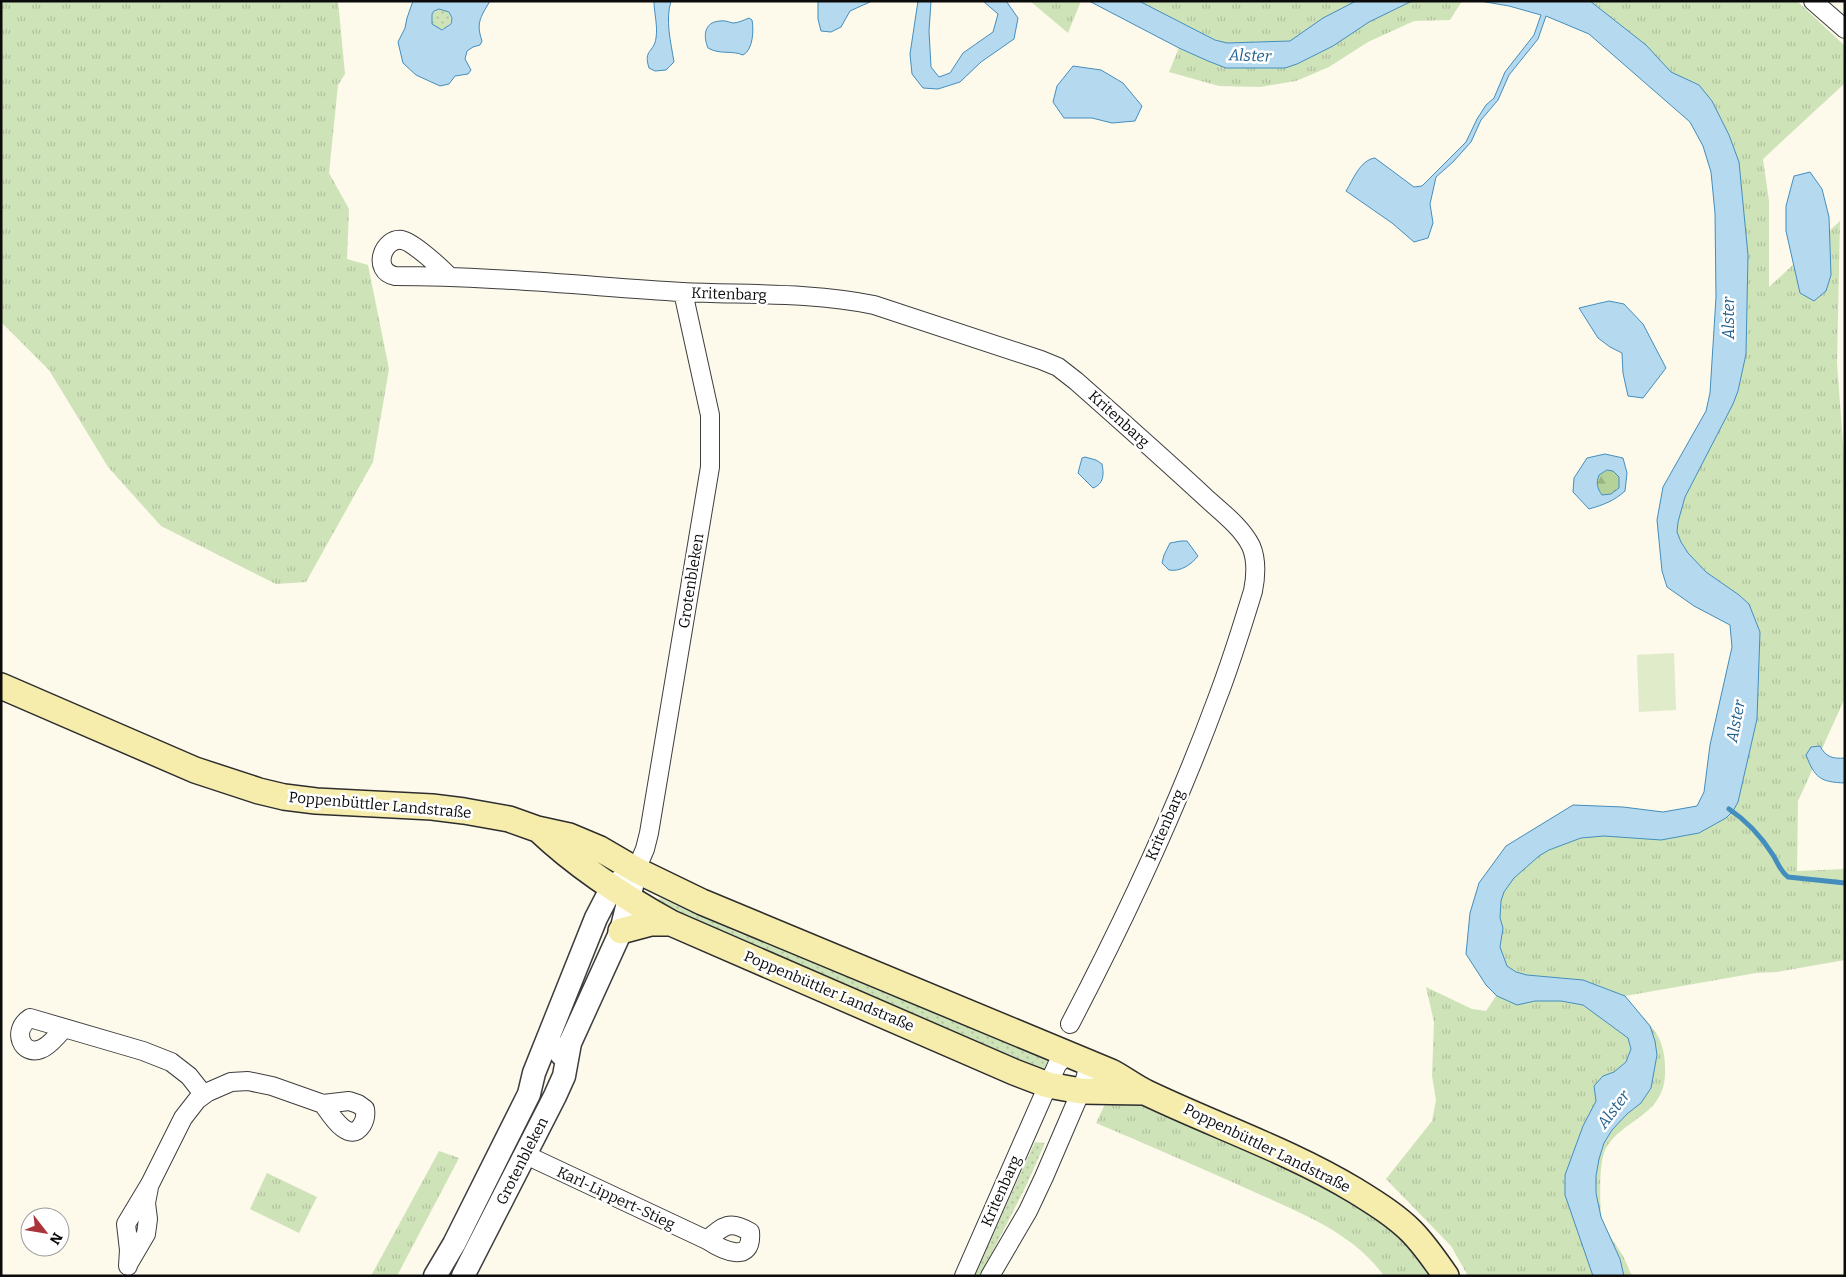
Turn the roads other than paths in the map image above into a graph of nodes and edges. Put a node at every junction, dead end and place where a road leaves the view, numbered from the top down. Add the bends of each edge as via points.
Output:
1 (1812, 1) edge
2 (1845, 30) edge
3 (449, 276) dead end
4 (683, 292) junction
5 (1, 686) edge
6 (537, 829) junction
7 (636, 870) junction
8 (621, 893) junction
9 (671, 923) junction
10 (621, 932) junction
11 (1070, 1024) dead end
12 (64, 1028) dead end
13 (570, 1042) junction
14 (1077, 1058) junction
15 (1048, 1084) junction
16 (1081, 1091) junction
17 (1145, 1092) junction
18 (529, 1094) junction
19 (204, 1095) junction
20 (323, 1104) dead end
21 (526, 1155) junction
22 (707, 1240) dead end
23 (126, 1271) edge
24 (436, 1276) edge
25 (463, 1276) edge
26 (964, 1276) edge
27 (990, 1276) edge
28 (1446, 1276) edge

1 - 2 street
3 - 4 street, Kritenbarg
4 - 7 street, Grotenbleken via 710,415 710,467 651,825
4 - 11 street, Kritenbarg via 855,301 1058,367 1188,481 1234,524 1251,546 1256,574 1254,591 1217,700 1166,827 1106,956
5 - 6 main road, Poppenbüttler Landstraße via 195,770 259,791 316,801 464,811 508,819
6 - 7 main road, Poppenbüttler Landstraße via 584,842
6 - 8 main road, Poppenbüttler Landstraße via 561,851
7 - 8 street, Grotenbleken
7 - 14 main road, Poppenbüttler Landstraße via 702,902
8 - 9 main road, Poppenbüttler Landstraße
8 - 10 street, Grotenbleken
8 - 18 street, Grotenbleken via 596,918 534,1073
9 - 10 main road via 651,923
9 - 15 main road, Poppenbüttler Landstraße
10 - 13 street, Grotenbleken
12 - 19 street via 171,1062 190,1076
13 - 18 street, Grotenbleken
13 - 21 street, Grotenbleken via 564,1076
14 - 15 street, Kritenbarg via 1058,1065
14 - 16 street, Kritenbarg via 1086,1076
14 - 17 main road, Poppenbüttler Landstraße
15 - 16 main road, Poppenbüttler Landstraße
15 - 26 street, Kritenbarg
16 - 17 main road, Poppenbüttler Landstraße
16 - 27 street, Kritenbarg via 1028,1210
17 - 28 main road, Poppenbüttler Landstraße via 1315,1168 1373,1202 1410,1230
18 - 24 street, Grotenbleken
19 - 20 street via 231,1082 248,1081
19 - 23 street via 184,1118 126,1224 129,1250
21 - 22 street, Karl-Lippert-Stieg
21 - 25 street, Grotenbleken

